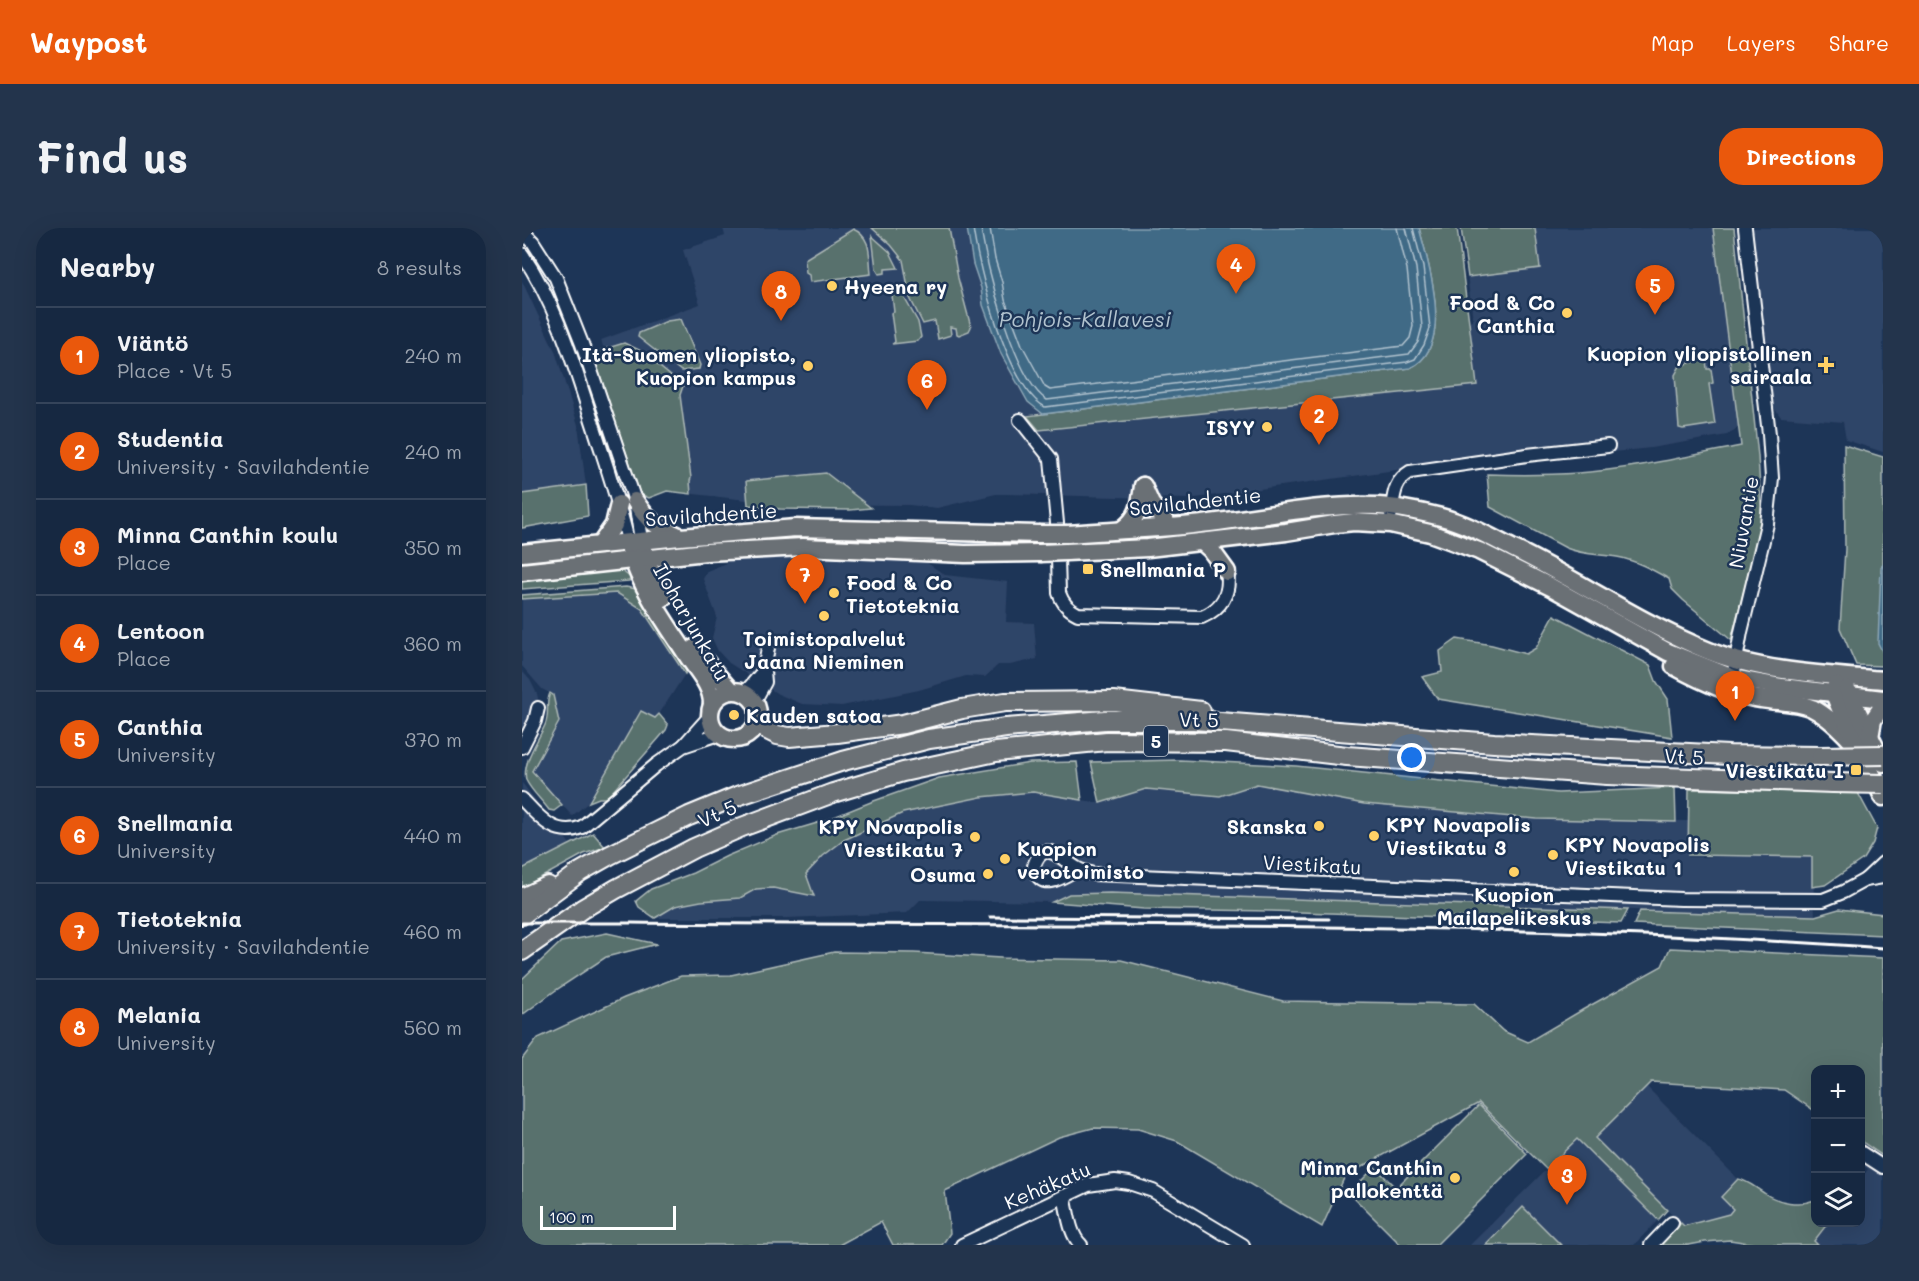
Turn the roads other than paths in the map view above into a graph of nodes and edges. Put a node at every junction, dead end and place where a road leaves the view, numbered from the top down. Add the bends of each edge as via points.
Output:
1 (1744, 228) edge
2 (522, 231) edge
3 (522, 254) edge
4 (1020, 420) dead end
5 (1608, 446) dead end
6 (627, 503) junction
7 (1391, 516) junction
8 (1169, 526) junction
9 (1123, 529) junction
10 (680, 537) junction
11 (1232, 539) junction
12 (634, 541) junction
13 (1202, 542) junction
14 (600, 545) junction
15 (522, 553) edge
16 (639, 559) junction
17 (522, 572) edge
18 (1227, 572) junction
19 (1592, 610) junction
20 (768, 648) dead end
21 (1736, 661) junction
22 (1838, 675) junction
23 (1733, 678) junction
24 (1883, 680) edge
25 (1834, 694) junction
26 (742, 695) junction
27 (1852, 696) junction
28 (1883, 699) edge
29 (1883, 705) edge
30 (538, 708) dead end
31 (711, 710) junction
32 (758, 720) junction
33 (1267, 725) junction
34 (719, 734) junction
35 (1864, 742) junction
36 (683, 746) junction
37 (522, 747) edge
38 (1883, 755) edge
39 (1883, 764) edge
40 (1883, 784) edge
41 (1883, 797) edge
42 (522, 799) edge
43 (1883, 863) edge
44 (1077, 869) dead end
45 (580, 872) junction
46 (1883, 877) edge
47 (1865, 880) junction
48 (522, 898) edge
49 (582, 909) junction
50 (522, 915) edge
51 (522, 951) edge
52 (522, 959) edge
53 (1865, 1155) edge
54 (1883, 1167) edge
55 (1064, 1196) junction
56 (1672, 1223) dead end
57 (962, 1245) edge
58 (1081, 1245) edge
59 (1243, 1245) edge
60 (1651, 1245) edge

1 - 21 street, Niuvantie via 1772,478 1767,524
2 - 6 street via 556,278 582,344
3 - 6 street via 534,272 575,368
4 - 18 street via 1051,459 1059,593 1069,610 1078,614 1202,617 1221,604 1228,590
5 - 7 street via 1410,472 1402,476 1394,491
6 - 10 main road via 659,528
6 - 12 street
6 - 14 main road
7 - 8 main road, Savilahdentie via 1356,506
7 - 11 main road, Savilahdentie
7 - 19 main road, Savilahdentie via 1479,551
7 - 21 main road, Savilahdentie via 1444,518 1470,527 1694,645
8 - 9 main road, Savilahdentie
8 - 9 main road via 1151,504 1143,486 1140,507
9 - 10 main road, Savilahdentie, bridge via 1039,534 796,528
10 - 12 main road, Savilahdentie
11 - 13 main road, Savilahdentie
11 - 18 main road via 1225,548
12 - 14 main road, Savilahdentie
12 - 16 main road
13 - 16 main road, Savilahdentie, bridge via 1120,551 965,554 803,548
13 - 18 main road
14 - 15 main road, Savilahdentie
16 - 17 main road, Savilahdentie
16 - 26 main road, Iloharjunkatu via 689,642 705,663
16 - 31 main road, Iloharjunkatu via 642,583 709,688
19 - 23 main road, Savilahdentie via 1668,652
19 - 35 main road via 1659,656 1709,683 1736,694 1811,708
20 - 26 street via 765,682
21 - 22 main road, Savilahdentie
21 - 23 street, Niuvantie
22 - 24 main road, Savilahdentie
22 - 25 main road
22 - 27 main road
23 - 25 main road, Savilahdentie
25 - 27 main road, Savilahdentie
25 - 35 main road
26 - 31 main road via 717,698
26 - 32 main road via 757,708
27 - 28 main road, Savilahdentie
27 - 35 main road
29 - 35 main road
30 - 37 street via 536,721
31 - 34 main road via 713,727
31 - 36 street
32 - 33 highway via 767,730 789,737 903,724 1005,702 1075,700 1167,706
32 - 34 main road via 744,738 729,739
33 - 38 highway, Vt 5 / 5, bridge via 1494,743 1729,755
33 - 45 highway, Vt 5 / 5 via 1105,720 929,739 843,761 740,795 649,835
34 - 36 street
35 - 39 main road
35 - 41 main road
36 - 42 street via 572,831 550,825
40 - 49 highway, Vt 5 / 5, bridge via 1607,775 1347,756 1226,742 1107,741 996,752 903,772 833,793 694,848
43 - 47 street, Viestikatu
44 - 47 street, Viestikatu via 1093,874 1681,899 1823,900
45 - 48 highway
45 - 50 highway, Vt 5 / 5
46 - 47 street, Viestikatu
49 - 51 highway, Vt 5 / 5
49 - 52 highway
53 - 54 street
55 - 57 street, Kehäkatu
55 - 58 street via 1073,1232
55 - 59 street, Kehäkatu via 1098,1183 1129,1182 1153,1191
56 - 60 street

